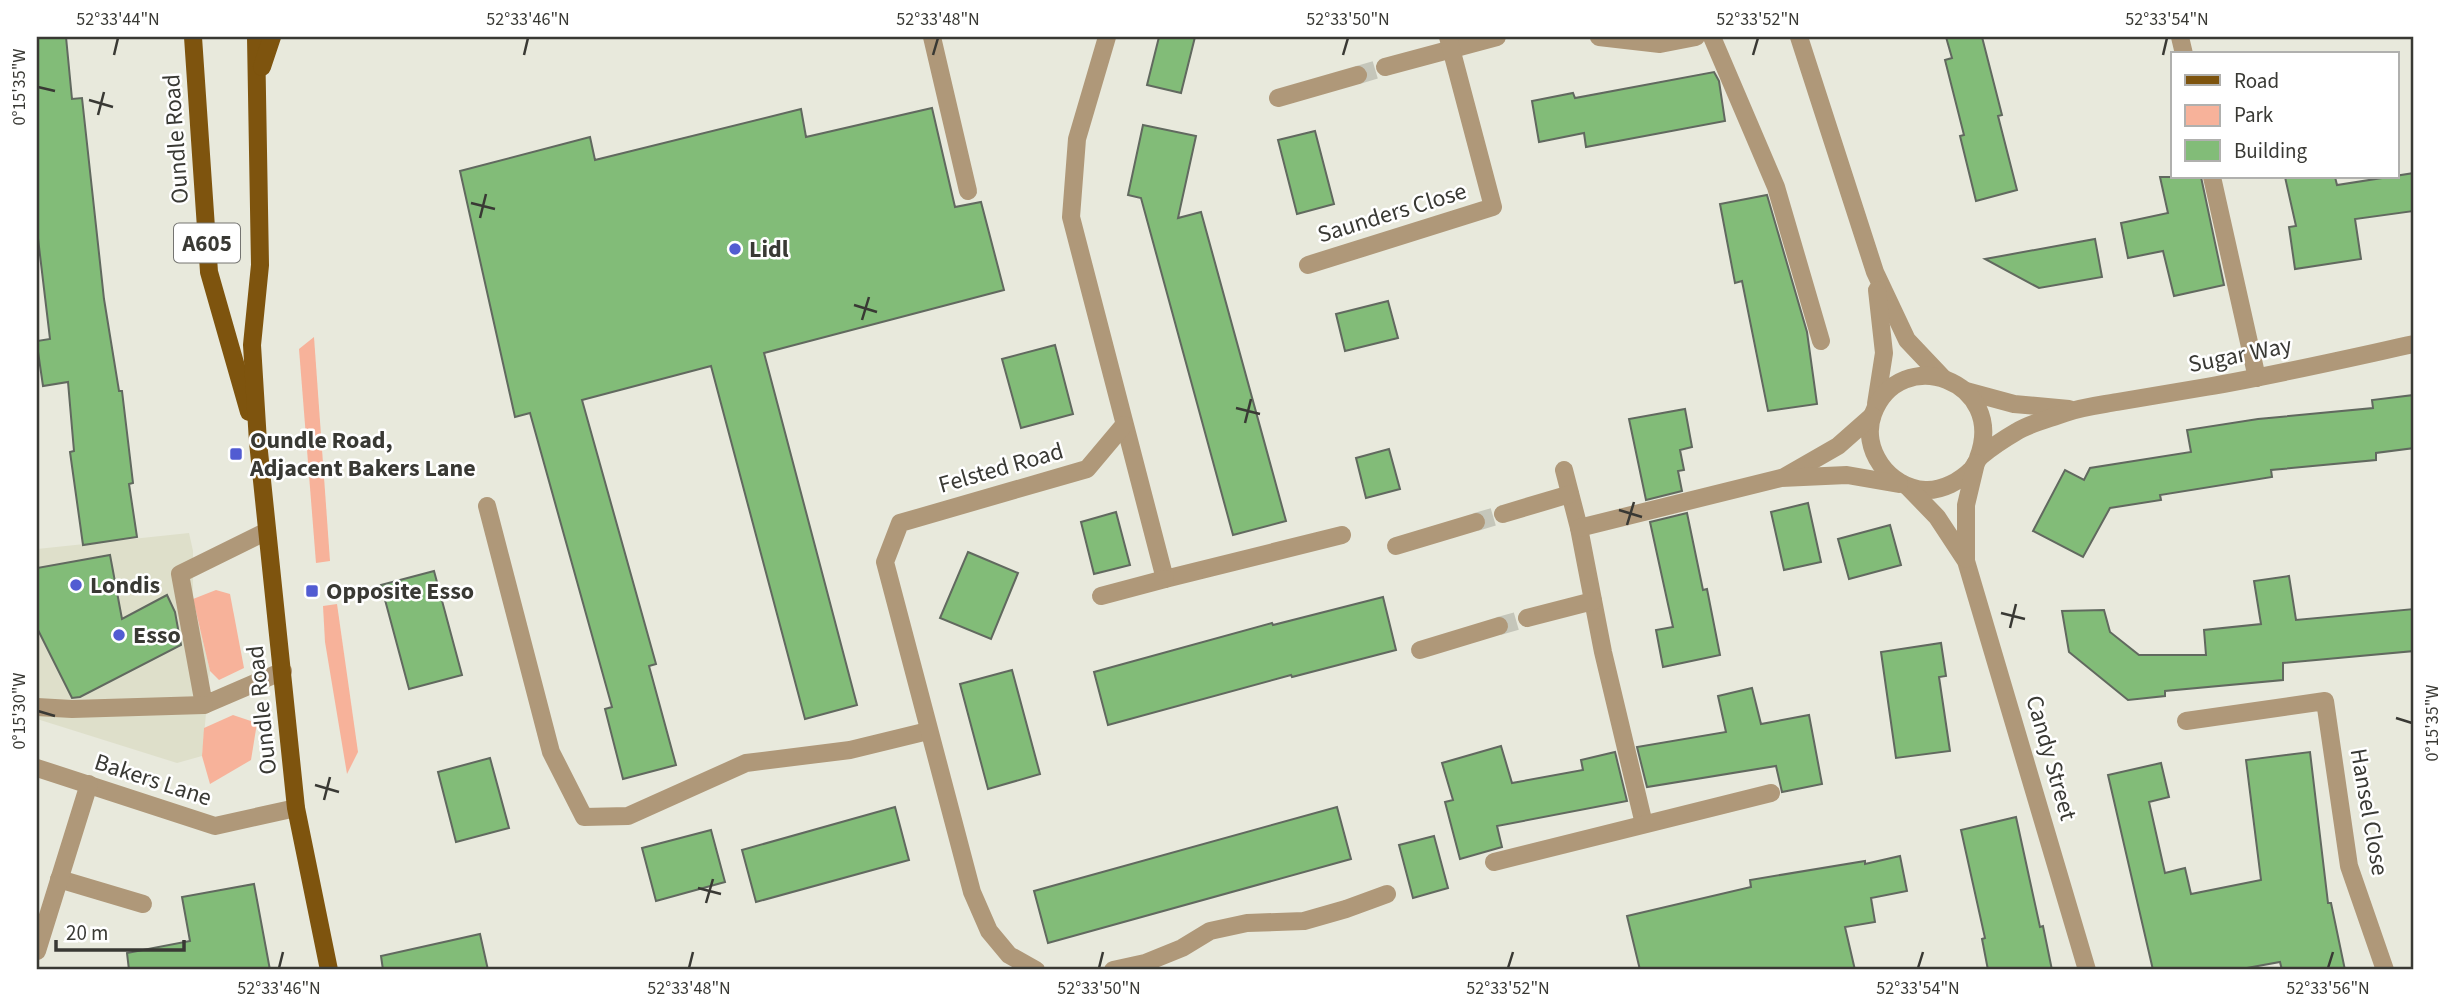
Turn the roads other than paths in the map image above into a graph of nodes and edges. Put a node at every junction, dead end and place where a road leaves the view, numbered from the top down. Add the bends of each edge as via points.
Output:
1 (193, 37) edge
2 (256, 37) edge
3 (272, 37) edge
4 (932, 37) edge
5 (1107, 37) edge
6 (1497, 37) edge
7 (1599, 37) edge
8 (1696, 37) edge
9 (1712, 37) edge
10 (1798, 37) edge
11 (1449, 42) edge
12 (1385, 67) tunnel mouth
13 (1358, 75) tunnel mouth
14 (257, 84) junction
15 (1278, 98) dead end
16 (2212, 178) edge
17 (968, 191) dead end
18 (1308, 265) dead end
19 (1875, 272) junction
20 (1821, 341) dead end
21 (2414, 344) edge
22 (1943, 378) junction
23 (2257, 378) junction
24 (1966, 391) junction
25 (2074, 410) junction
26 (1874, 412) junction
27 (1124, 425) junction
28 (258, 442) junction
29 (1977, 460) junction
30 (1564, 470) dead end
31 (1781, 478) junction
32 (1907, 486) junction
33 (1570, 494) junction
34 (487, 506) dead end
35 (1503, 514) tunnel mouth
36 (1476, 522) tunnel mouth
37 (1579, 528) junction
38 (267, 531) junction
39 (1342, 535) dead end
40 (1396, 546) dead end
41 (1966, 561) junction
42 (1165, 579) junction
43 (1101, 596) dead end
44 (1593, 601) junction
45 (1528, 618) tunnel mouth
46 (1499, 626) tunnel mouth
47 (1420, 650) dead end
48 (284, 671) junction
49 (204, 705) junction
50 (37, 707) edge
51 (2186, 721) dead end
52 (928, 731) junction
53 (37, 768) edge
54 (89, 784) junction
55 (1771, 793) dead end
56 (296, 807) junction
57 (1644, 824) junction
58 (1494, 862) dead end
59 (59, 879) junction
60 (1387, 894) dead end
61 (143, 904) dead end
62 (37, 951) edge
63 (329, 970) edge
64 (1036, 970) edge
65 (1113, 970) edge
66 (2087, 970) edge
67 (2385, 970) edge

1 - 28 main road, Oundle Road / A605 via 209,272
2 - 14 main road, Oundle Road / A605
3 - 14 main road
4 - 17 street
5 - 27 street via 1077,139 1070,217
6 - 11 street
7 - 8 street via 1660,44
9 - 20 street via 1776,187
10 - 19 street
11 - 12 street
11 - 18 street, Saunders Close via 1493,207
13 - 15 street
14 - 28 main road, Oundle Road / A605 via 260,265 252,345
16 - 23 street
19 - 22 street via 1907,340
19 - 26 street via 1884,353
21 - 23 street, Sugar Way
22 - 24 street
22 - 26 street via 1906,379 1891,389
23 - 25 street, Sugar Way
24 - 25 street, Sugar Way via 2014,404
24 - 29 street via 1982,416 1983,446
25 - 29 street, Sugar Way via 2019,430
26 - 31 street via 1838,446
26 - 32 street via 1872,447 1880,466
27 - 42 street
27 - 52 street, Felsted Road via 1087,468 900,523 884,562
28 - 38 main road, Oundle Road / A605
29 - 32 street via 1958,481 1942,488
29 - 41 street, Candy Street via 1966,505
30 - 33 street
31 - 32 street via 1847,475
31 - 37 street
32 - 41 street, Candy Street via 1937,517
33 - 35 street
33 - 37 street
34 - 52 street via 551,752 584,817 628,816 746,763 850,750
36 - 40 street
37 - 44 street
38 - 48 main road, Oundle Road / A605
38 - 49 street via 180,574
39 - 42 street
41 - 66 street, Candy Street
42 - 43 street
44 - 45 street
44 - 57 street
46 - 47 street
48 - 49 street
48 - 56 main road, Oundle Road / A605
49 - 50 street
51 - 67 street, Hansel Close via 2325,701 2349,866
52 - 64 street, Felsted Road via 972,892 989,931 1009,955
53 - 54 street, Bakers Lane
54 - 56 street, Bakers Lane via 215,826
54 - 59 street
55 - 57 street
56 - 63 main road, Oundle Road / A605
57 - 58 street
59 - 61 street
59 - 62 street
60 - 65 street via 1304,921 1247,923 1210,932 1145,963

